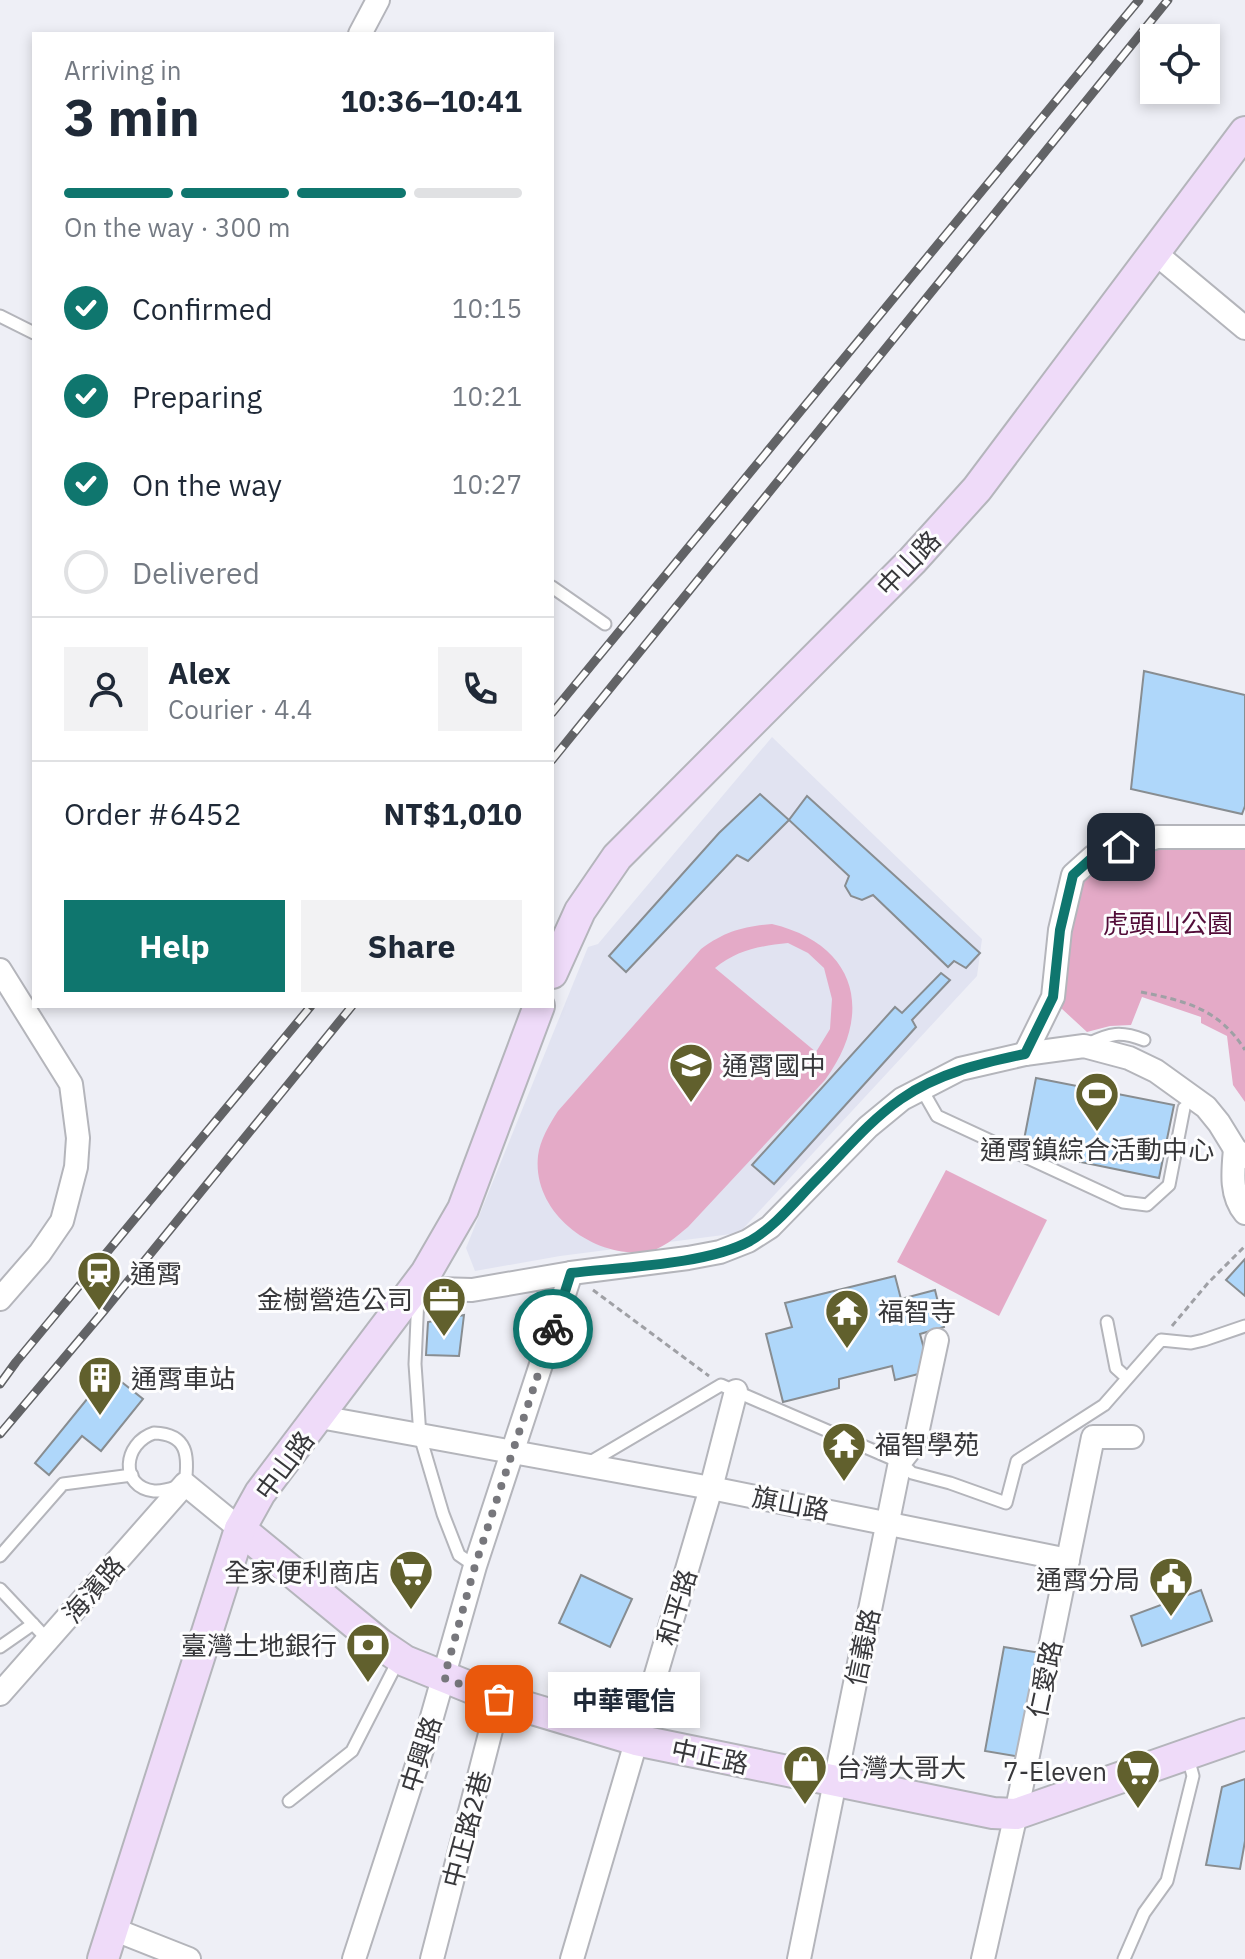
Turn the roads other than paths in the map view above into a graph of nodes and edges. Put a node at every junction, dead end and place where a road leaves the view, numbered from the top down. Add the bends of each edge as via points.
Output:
1 (378, 0) edge
2 (361, 32) edge
3 (1245, 132) edge
4 (1154, 252) junction
5 (0, 316) edge
6 (1245, 328) edge
7 (32, 332) edge
8 (554, 588) edge
9 (605, 624) dead end
10 (1245, 837) edge
11 (554, 969) edge
12 (0, 970) edge
13 (538, 1008) edge
14 (1144, 1040) dead end
15 (1084, 1046) junction
16 (1025, 1054) junction
17 (920, 1087) junction
18 (1195, 1107) junction
19 (1242, 1147) edge
20 (1245, 1213) edge
21 (571, 1273) junction
22 (420, 1280) junction
23 (0, 1299) edge
24 (1107, 1322) dead end
25 (1245, 1326) edge
26 (937, 1340) dead end
27 (1126, 1377) junction
28 (728, 1388) junction
29 (320, 1417) junction
30 (420, 1436) junction
31 (1132, 1437) dead end
32 (512, 1451) junction
33 (900, 1462) junction
34 (587, 1465) junction
35 (132, 1475) junction
36 (185, 1484) junction
37 (711, 1488) junction
38 (887, 1523) junction
39 (240, 1529) junction
40 (0, 1556) edge
41 (1068, 1560) junction
42 (475, 1566) junction
43 (0, 1589) edge
44 (40, 1632) junction
45 (0, 1647) edge
46 (399, 1658) junction
47 (444, 1678) junction
48 (0, 1694) edge
49 (499, 1699) junction
50 (1245, 1734) edge
51 (636, 1740) junction
52 (1187, 1754) junction
53 (834, 1782) junction
54 (289, 1801) dead end
55 (1016, 1814) junction
56 (113, 1929) junction
57 (103, 1959) edge
58 (189, 1959) edge
59 (354, 1959) edge
60 (432, 1959) edge
61 (572, 1959) edge
62 (799, 1959) edge
63 (983, 1959) edge
64 (1124, 1959) edge

1 - 2 street
3 - 4 street, 中山路
4 - 6 street
4 - 11 street, 中山路 via 977,489 617,857 580,911
5 - 7 lane
8 - 9 lane
10 - 16 street via 1157,837 1093,857 1073,875 1053,997
12 - 23 street via 71,1084 78,1138 62,1221
13 - 22 street, 中山路 via 463,1209
14 - 15 lane via 1112,1033
15 - 16 street
15 - 18 street via 1156,1071
16 - 17 street via 960,1069
17 - 18 lane via 937,1116 1123,1202 1147,1205 1169,1185
17 - 21 street via 886,1111 770,1227 748,1241 688,1258
18 - 19 street
19 - 20 street via 1233,1175 1237,1203
21 - 22 street via 472,1290 437,1289
21 - 32 street, 中興路
22 - 29 street, 中山路
22 - 30 lane via 415,1351
24 - 27 lane via 1116,1368
25 - 27 lane via 1191,1343 1161,1340
26 - 33 street, 信義路 via 915,1443
27 - 33 lane via 1104,1405 1017,1461 1006,1503 912,1473
28 - 33 lane
28 - 34 lane
28 - 37 street, 和平路
29 - 30 street, 旗山路
29 - 39 street, 中山路 via 260,1493
30 - 32 street, 旗山路
30 - 42 lane via 459,1555
31 - 41 street, 仁愛路 via 1093,1437
32 - 34 street, 旗山路
32 - 42 street, 中興路
33 - 38 street, 信義路
34 - 37 street, 旗山路
35 - 36 lane via 139,1485 157,1492
35 - 36 lane via 129,1459 137,1442 164,1433 186,1451
35 - 40 lane via 63,1484
36 - 39 street, 中正路
36 - 44 street, 海濱路
37 - 38 street, 旗山路
37 - 51 street, 和平路
38 - 41 street, 旗山路
38 - 53 street, 信義路
39 - 46 street, 中正路
39 - 56 street, 中山路
41 - 55 street, 仁愛路
42 - 47 street, 中興路
43 - 44 lane
44 - 45 lane
44 - 48 street, 海濱路
46 - 47 street, 中正路
46 - 54 lane via 352,1751
47 - 49 street, 中正路
47 - 59 street, 中興路
49 - 51 street, 中正路
49 - 60 street, 中正路2巷
50 - 52 street, 中正路
51 - 53 street, 中正路
51 - 61 street, 和平路
52 - 55 street, 中正路
52 - 64 lane via 1193,1776 1167,1881 1144,1913
53 - 55 street, 中正路
53 - 62 street, 信義路
55 - 63 street, 仁愛路
56 - 57 street, 中山路
56 - 58 street

